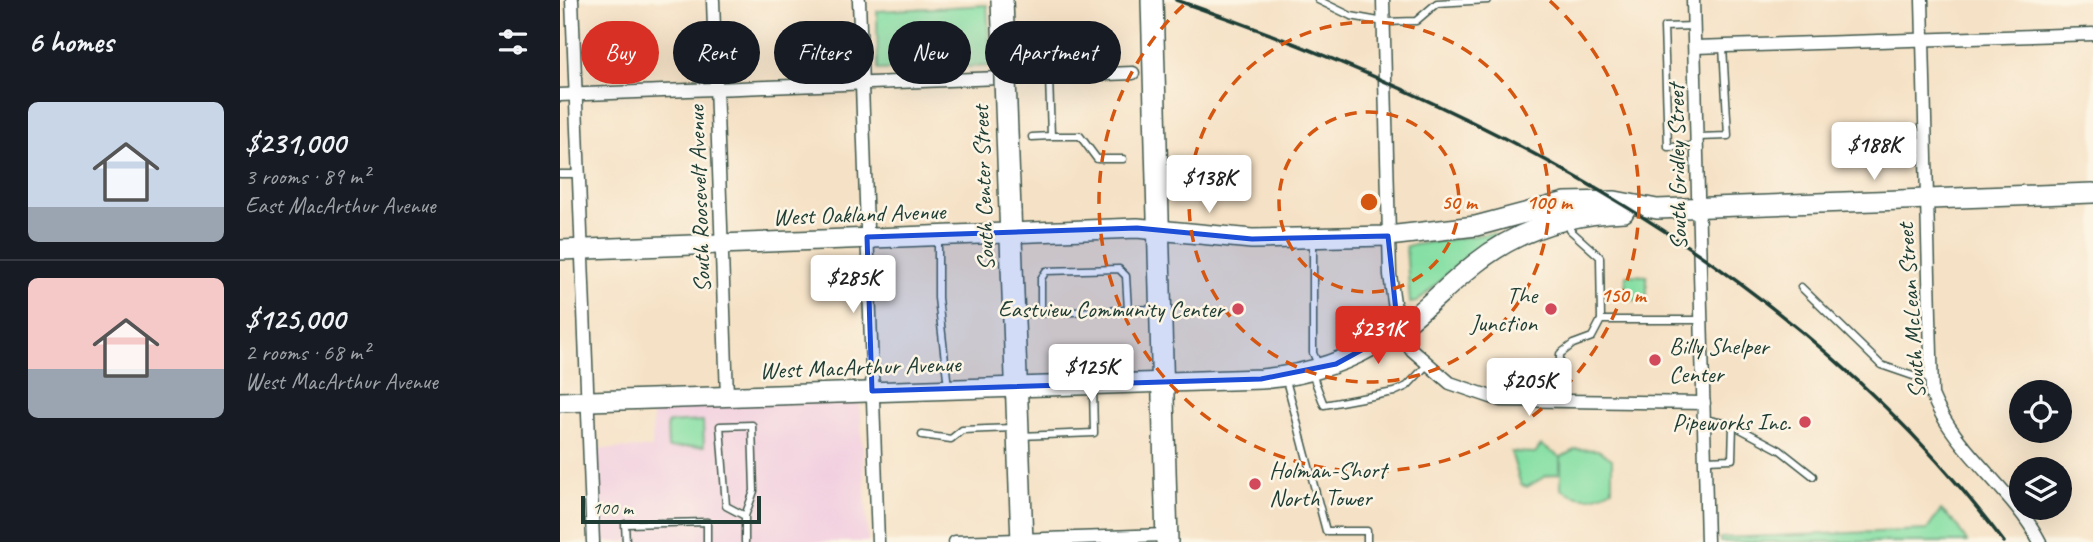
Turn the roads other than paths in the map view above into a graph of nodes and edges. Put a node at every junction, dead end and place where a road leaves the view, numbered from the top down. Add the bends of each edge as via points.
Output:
1 (572, 0) edge
2 (713, 0) edge
3 (859, 0) edge
4 (1002, 0) edge
5 (1152, 0) edge
6 (1318, 0) edge
7 (1383, 0) edge
8 (1488, 0) edge
9 (1693, 0) edge
10 (1922, 0) edge
11 (1384, 22) junction
12 (1694, 26) junction
13 (2093, 34) edge
14 (1922, 40) junction
15 (1723, 46) junction
16 (1695, 47) junction
17 (1121, 73) edge
18 (1132, 73) dead end
19 (985, 79) edge
20 (1049, 84) edge
21 (862, 85) junction
22 (716, 91) junction
23 (560, 95) edge
24 (576, 95) junction
25 (1032, 136) dead end
26 (1051, 136) junction
27 (1698, 141) junction
28 (1123, 159) dead end
29 (560, 174) edge
30 (578, 174) junction
31 (2093, 193) edge
32 (1925, 200) junction
33 (1699, 208) junction
34 (1657, 209) junction
35 (1570, 218) junction
36 (1160, 221) junction
37 (1010, 222) junction
38 (938, 235) junction
39 (1388, 236) junction
40 (867, 237) junction
41 (1313, 238) junction
42 (722, 243) junction
43 (580, 249) junction
44 (560, 250) edge
45 (1801, 287) dead end
46 (1161, 309) junction
47 (1128, 310) junction
48 (1041, 313) junction
49 (1014, 314) junction
50 (1601, 320) junction
51 (1702, 320) junction
52 (1398, 330) junction
53 (1427, 366) junction
54 (1316, 371) junction
55 (1285, 377) junction
56 (1931, 377) junction
57 (1162, 381) junction
58 (1092, 384) junction
59 (1017, 386) junction
60 (948, 388) junction
61 (872, 391) junction
62 (727, 396) junction
63 (587, 401) junction
64 (560, 402) edge
65 (1559, 402) junction
66 (1703, 403) junction
67 (1704, 419) junction
68 (1733, 425) junction
69 (1018, 432) junction
70 (922, 435) dead end
71 (1705, 460) junction
72 (1813, 476) dead end
73 (745, 516) junction
74 (1166, 538) edge
75 (1022, 541) edge
76 (593, 542) edge
77 (626, 542) edge
78 (707, 542) edge
79 (745, 542) edge
80 (878, 542) edge
81 (955, 542) edge
82 (1367, 542) edge
83 (1707, 542) edge
84 (2040, 542) edge

1 - 24 street
2 - 22 street, South Roosevelt Avenue
3 - 21 street
4 - 37 main road, South Center Street, bridge
5 - 36 main road
6 - 11 lane via 1351,16
7 - 11 street
8 - 11 lane via 1437,2 1416,20
9 - 12 street, South Gridley Street
10 - 14 street, South McLean Street
11 - 39 street
12 - 16 street, South Gridley Street
12 - 27 lane via 1664,27 1668,147
13 - 14 street
14 - 15 street
14 - 32 street, South McLean Street
15 - 16 street
15 - 27 lane via 1728,136
16 - 27 street, South Gridley Street
17 - 18 street
19 - 21 street
20 - 26 lane
21 - 22 street
21 - 40 street
22 - 24 street
22 - 42 street, South Roosevelt Avenue
23 - 24 street
24 - 30 street
25 - 26 lane
26 - 28 lane via 1080,136 1097,159
27 - 33 street, South Gridley Street
29 - 30 lane
30 - 43 street
31 - 32 main road
32 - 33 main road
32 - 56 street, South McLean Street
33 - 34 main road
33 - 51 street, South Gridley Street
34 - 35 main road, West MacArthur Avenue
34 - 39 main road, West Oakland Avenue via 1615,201 1566,202 1476,226
35 - 50 lane via 1570,230 1600,257
35 - 52 main road, West MacArthur Avenue via 1530,231 1494,251
36 - 37 main road, West Oakland Avenue
36 - 41 main road, West Oakland Avenue via 1252,239
36 - 46 main road
37 - 38 main road, West Oakland Avenue
37 - 49 main road, South Center Street
38 - 40 main road, West Oakland Avenue
38 - 60 lane via 938,298
39 - 41 main road, West Oakland Avenue
39 - 52 street
40 - 42 main road, West Oakland Avenue
40 - 61 street
41 - 54 lane
42 - 43 main road, West Oakland Avenue
42 - 62 street, South Roosevelt Avenue
43 - 44 main road, West Oakland Avenue
43 - 63 street
45 - 56 lane via 1881,365
46 - 47 lane
46 - 57 main road
47 - 48 lane
47 - 48 lane via 1126,276 1119,269 1046,271 1041,279
48 - 49 lane
49 - 59 main road, South Center Street
50 - 51 lane
50 - 65 lane via 1592,337 1560,355
51 - 66 street, South Gridley Street
52 - 53 street
52 - 54 main road, West MacArthur Avenue
53 - 54 lane via 1394,392 1324,405
53 - 65 street via 1450,383 1487,398
54 - 55 main road, West MacArthur Avenue
55 - 57 main road, West MacArthur Avenue
55 - 82 lane via 1326,531 1367,531
56 - 84 street, South McLean Street via 1932,396 1950,428 2021,512
57 - 58 main road, West MacArthur Avenue
57 - 74 main road
58 - 59 main road, West MacArthur Avenue
58 - 69 lane via 1094,433
59 - 60 main road, West MacArthur Avenue
59 - 69 main road, South Center Street
60 - 61 main road, West MacArthur Avenue
61 - 62 main road, West MacArthur Avenue
61 - 80 street
62 - 63 main road, West MacArthur Avenue
63 - 64 main road, West MacArthur Avenue
63 - 76 street
65 - 66 street
66 - 67 street, South Gridley Street
67 - 68 lane
67 - 71 street, South Gridley Street
68 - 71 lane via 1732,459
68 - 72 lane via 1780,450
69 - 70 lane via 962,430 951,439
69 - 75 main road, South Center Street
71 - 83 street, South Gridley Street
73 - 73 lane via 754,491 752,425 720,426 726,506
73 - 79 lane
74 - 75 street
75 - 81 street
77 - 78 lane via 625,524 707,522

